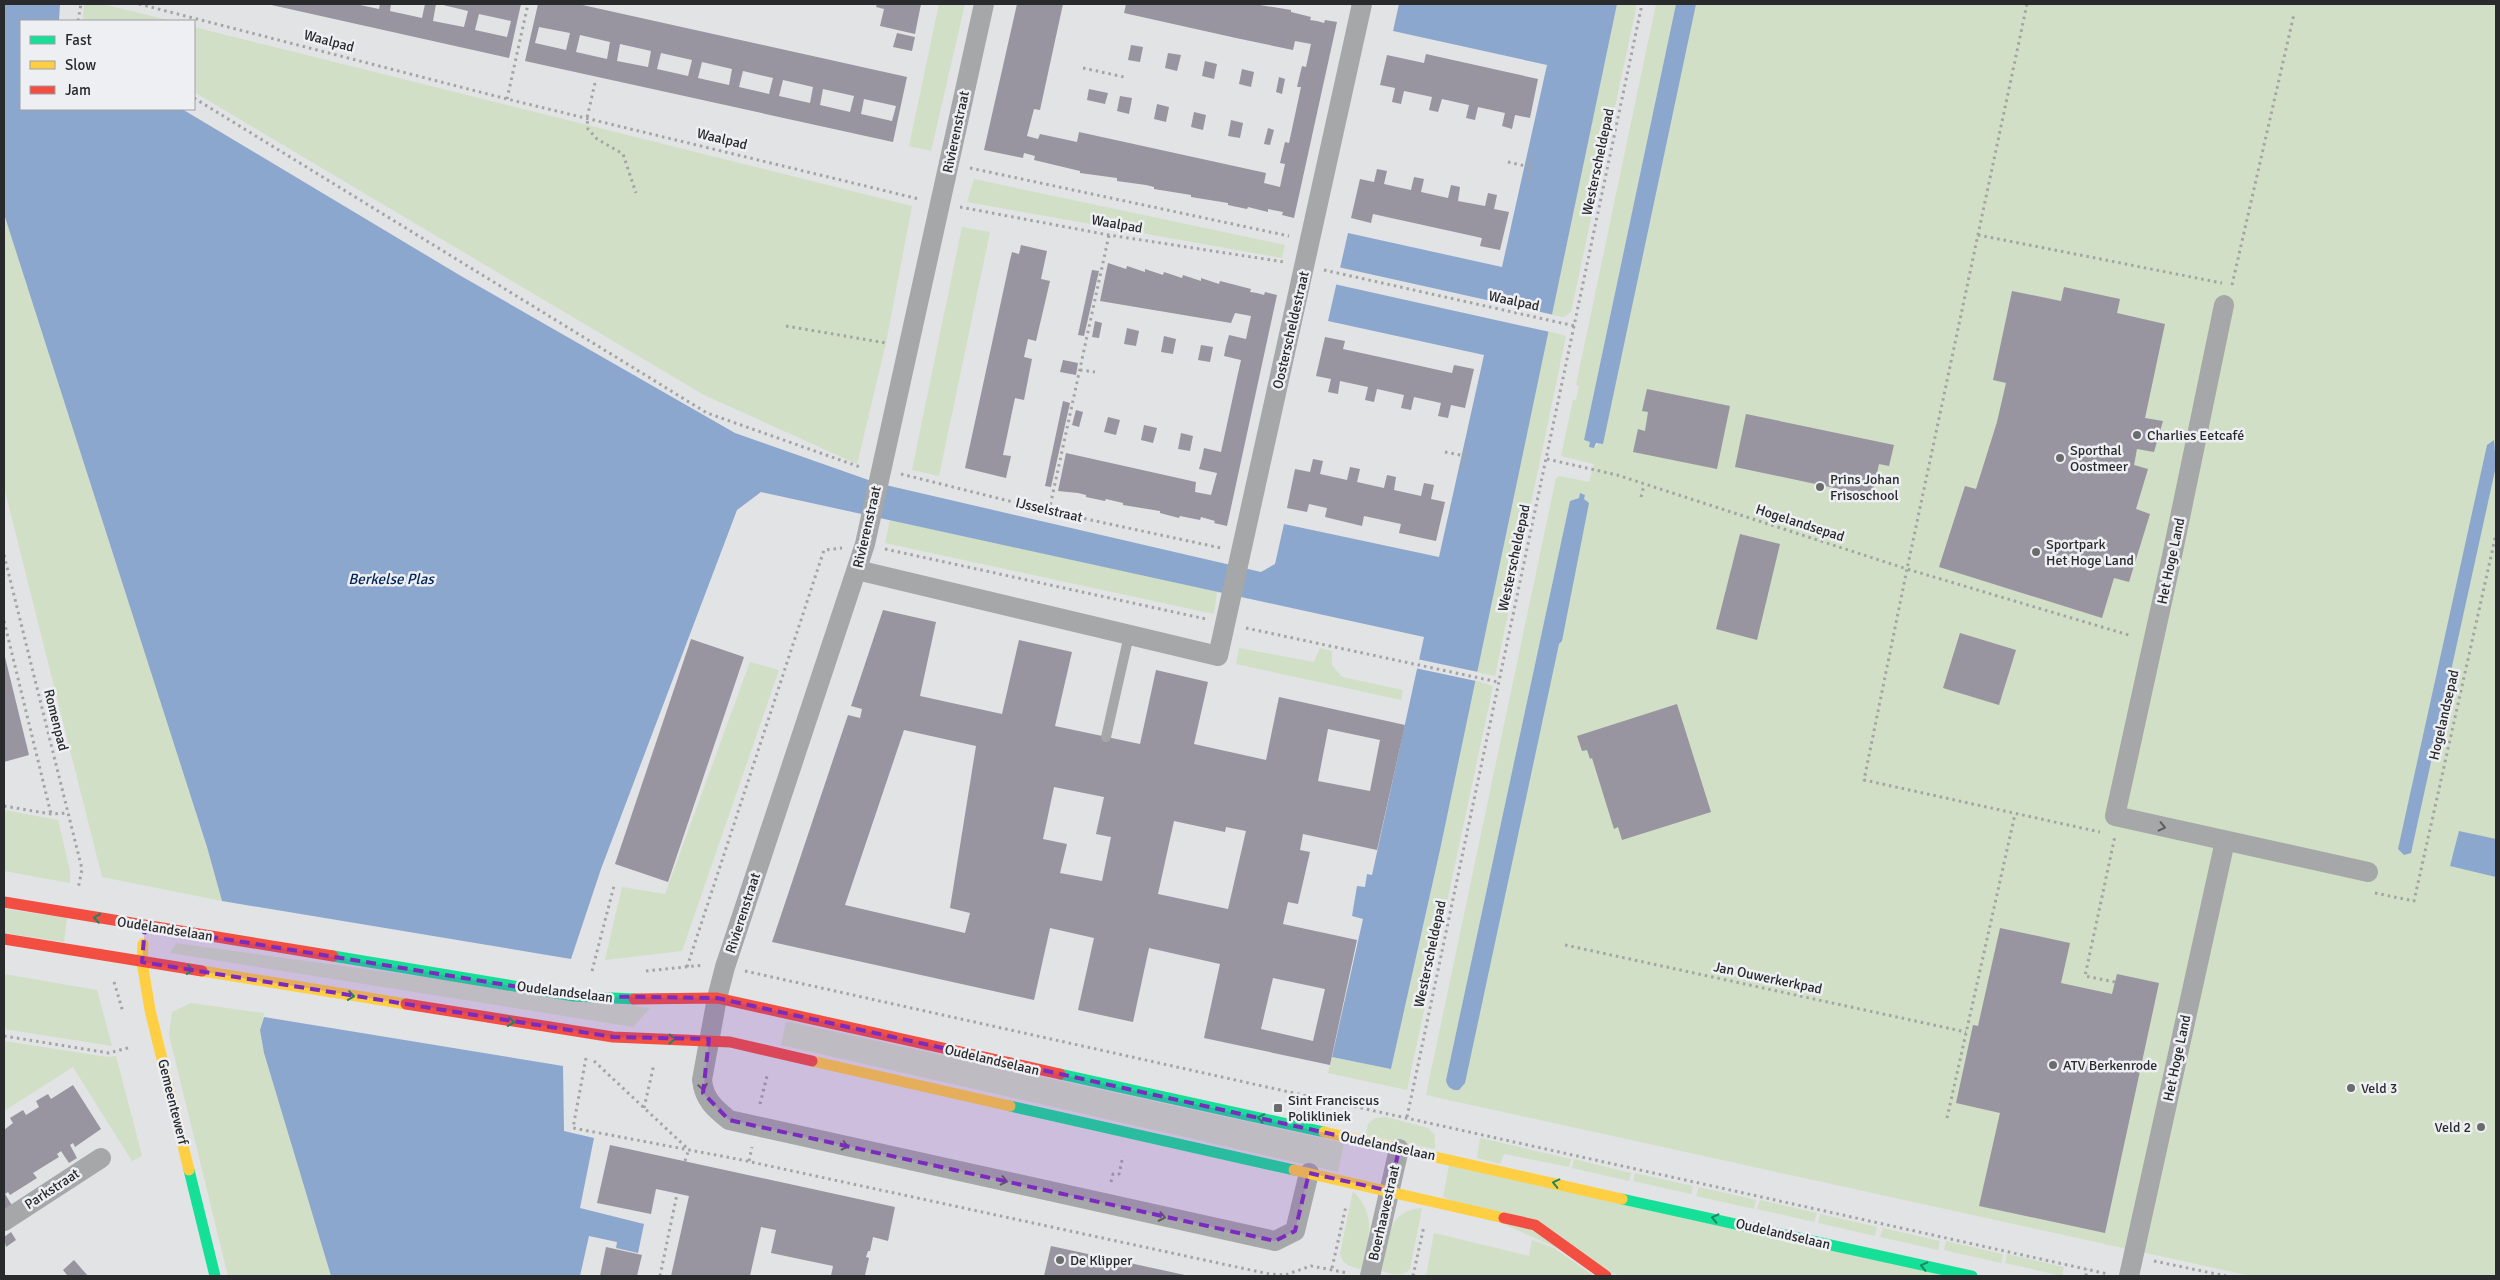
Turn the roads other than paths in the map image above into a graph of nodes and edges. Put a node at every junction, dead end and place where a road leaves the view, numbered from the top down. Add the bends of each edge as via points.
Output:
1 (984, 4) edge
2 (1362, 4) edge
3 (2224, 305) road end
4 (857, 570) junction
5 (1129, 635) junction
6 (1106, 736) dead end
7 (2225, 841) junction
8 (2368, 872) dead end
9 (4, 902) edge
10 (145, 926) junction
11 (4, 939) edge
12 (142, 962) junction
13 (717, 998) junction
14 (709, 1039) junction
15 (1399, 1149) junction
16 (101, 1158) dead end
17 (1309, 1173) junction
18 (1390, 1191) junction
19 (4, 1221) edge
20 (1363, 1275) edge
21 (215, 1276) edge
22 (1606, 1276) edge
23 (1972, 1276) edge
24 (2129, 1276) edge

1 - 4 street, Rivierenstraat
2 - 5 street, Oosterscheldestraat via 1218,656
3 -> 7 street, Het Hoge Land via 2115,826
4 - 5 street
4 - 13 street, Rivierenstraat
5 - 6 lane
7 - 8 street
7 - 24 street, Het Hoge Land
10 -> 9 street, Oudelandselaan
10 - 12 street, Gemeentewerf
10 - 13 street, Oudelandselaan via 574,996
11 - 12 street
12 -> 14 street via 612,1037
12 - 21 street, Gemeentewerf
13 - 14 street, Rivierenstraat
15 -> 13 street, Oudelandselaan
14 - 17 street
14 -> 17 street via 702,1080 703,1094 728,1120 1275,1241 1295,1231
15 - 18 street, Boerhaavestraat
23 -> 15 street, Oudelandselaan
16 - 19 street, Parkstraat
17 - 18 street
18 - 20 street, Boerhaavestraat
18 - 22 street via 1535,1225

